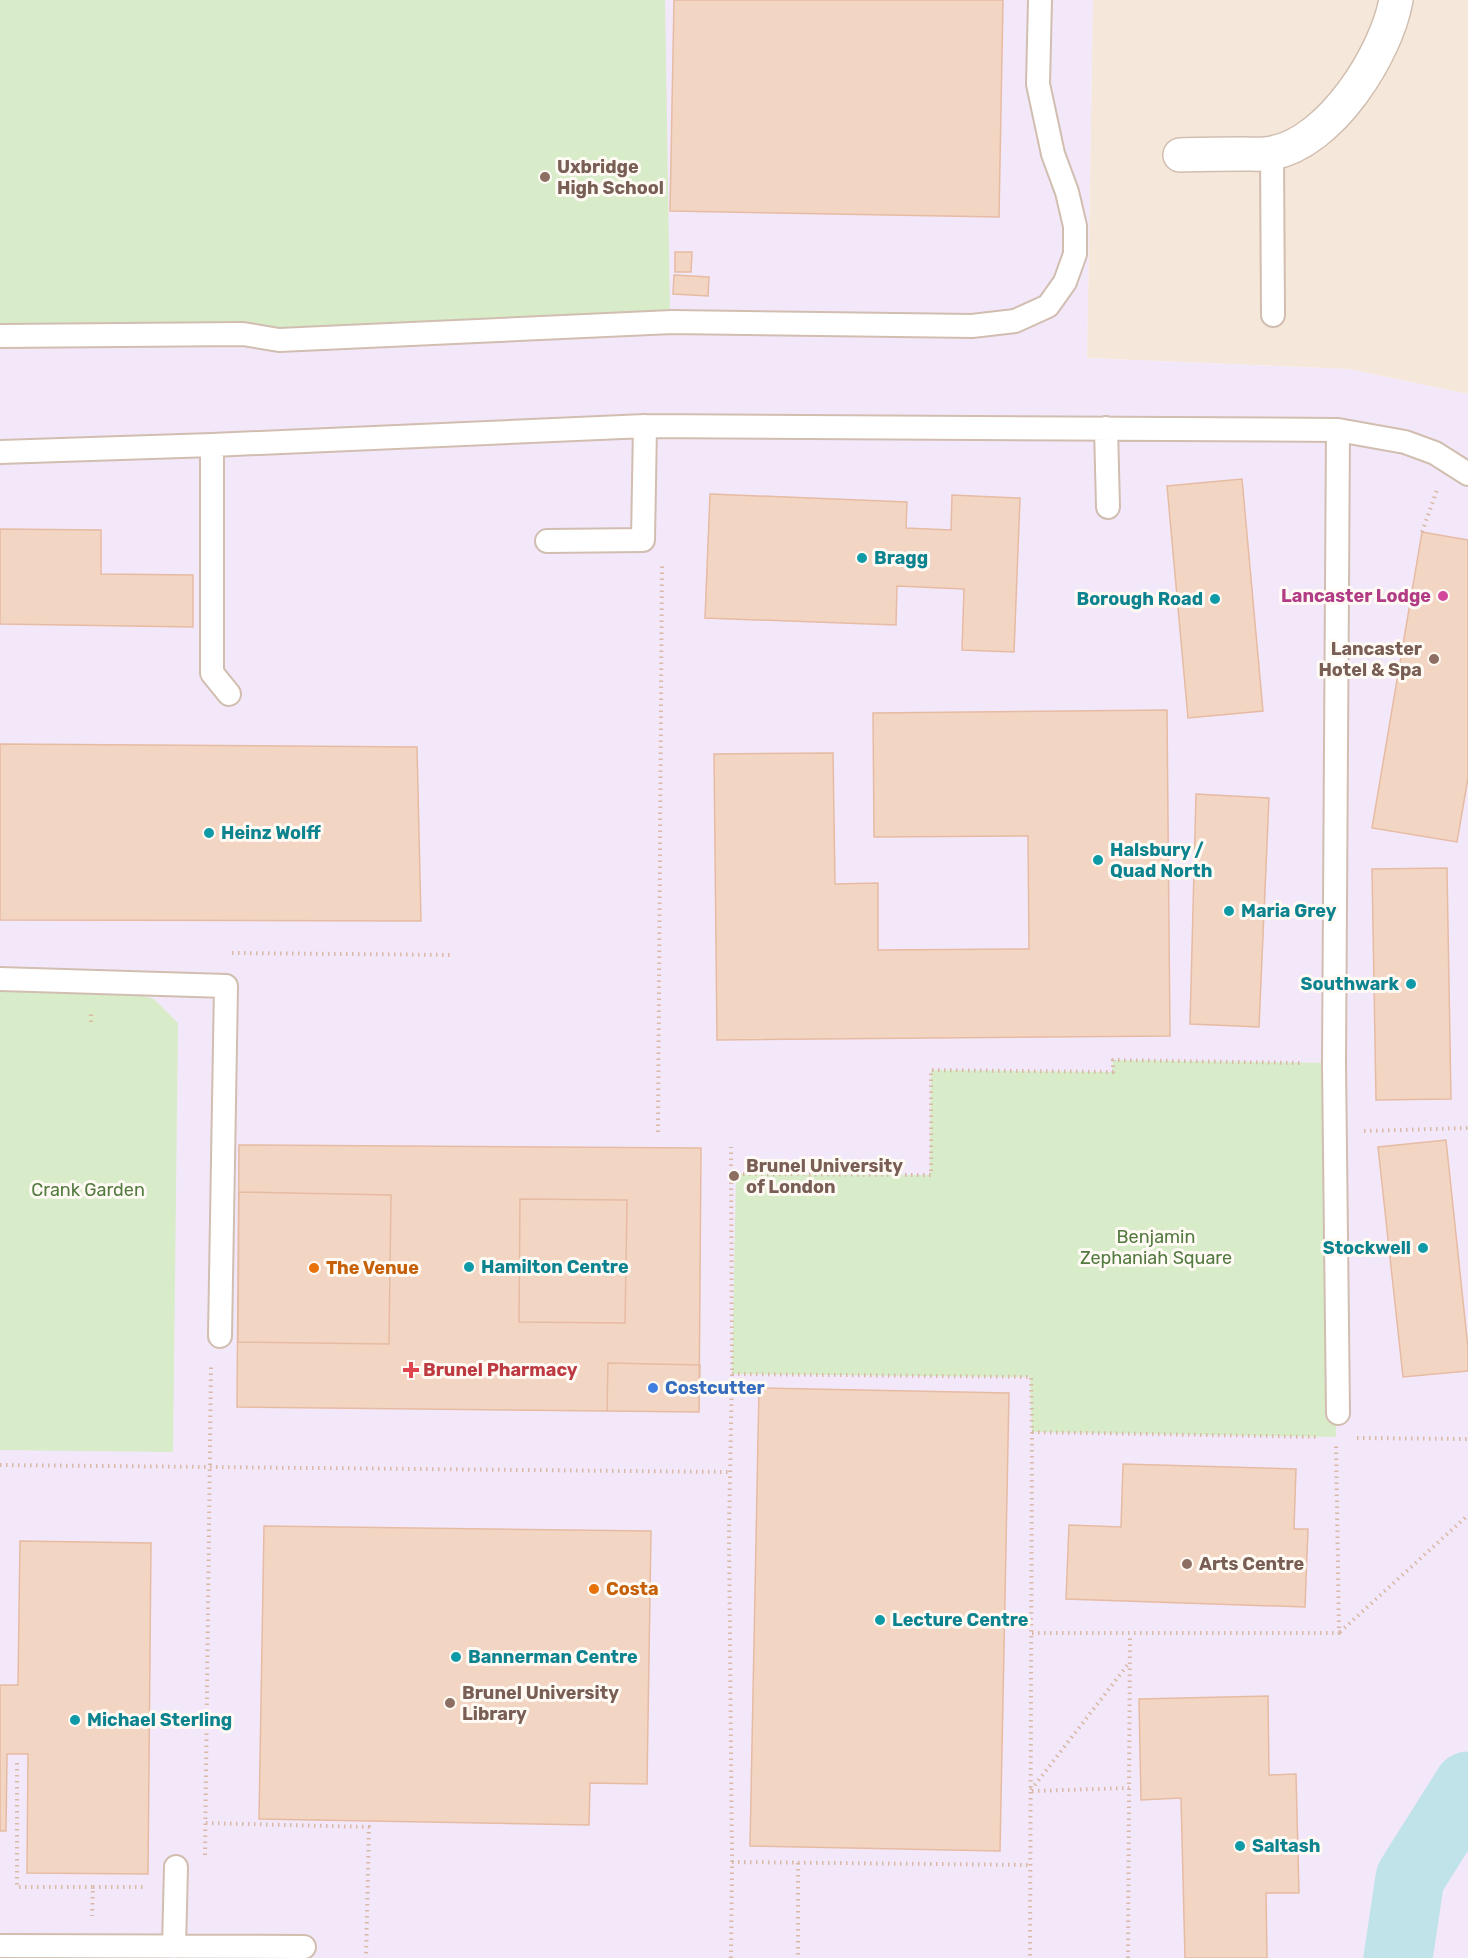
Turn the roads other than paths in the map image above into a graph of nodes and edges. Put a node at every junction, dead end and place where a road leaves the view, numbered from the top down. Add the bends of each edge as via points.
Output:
1 (1040, 0) edge
2 (1396, 0) edge
3 (1272, 153) junction
4 (1180, 155) dead end
5 (1273, 315) dead end
6 (0, 336) edge
7 (645, 426) junction
8 (1106, 428) junction
9 (1338, 430) junction
10 (213, 445) junction
11 (0, 452) edge
12 (1468, 474) edge
13 (1108, 507) dead end
14 (548, 541) dead end
15 (229, 694) dead end
16 (0, 979) edge
17 (220, 1336) dead end
18 (1338, 1413) dead end
19 (176, 1867) dead end
20 (0, 1946) edge
21 (174, 1947) junction
22 (304, 1947) dead end
23 (128, 1952) edge

1 - 6 lane via 1038,84 1053,154 1075,226 1075,254 1065,282 1047,306 1015,321 972,326 672,322 279,340 243,334
2 - 3 street via 1384,39 1350,97 1327,122 1300,142
3 - 4 street
3 - 5 lane
7 - 8 lane
7 - 10 lane
7 - 14 lane via 643,540
8 - 9 lane
8 - 13 lane
9 - 12 lane via 1415,446 1435,453
9 - 18 lane via 1334,1063
10 - 11 lane
10 - 15 lane via 212,673
16 - 17 lane via 226,986
19 - 21 lane
20 - 23 lane via 92,1947
21 - 22 lane
21 - 23 lane

